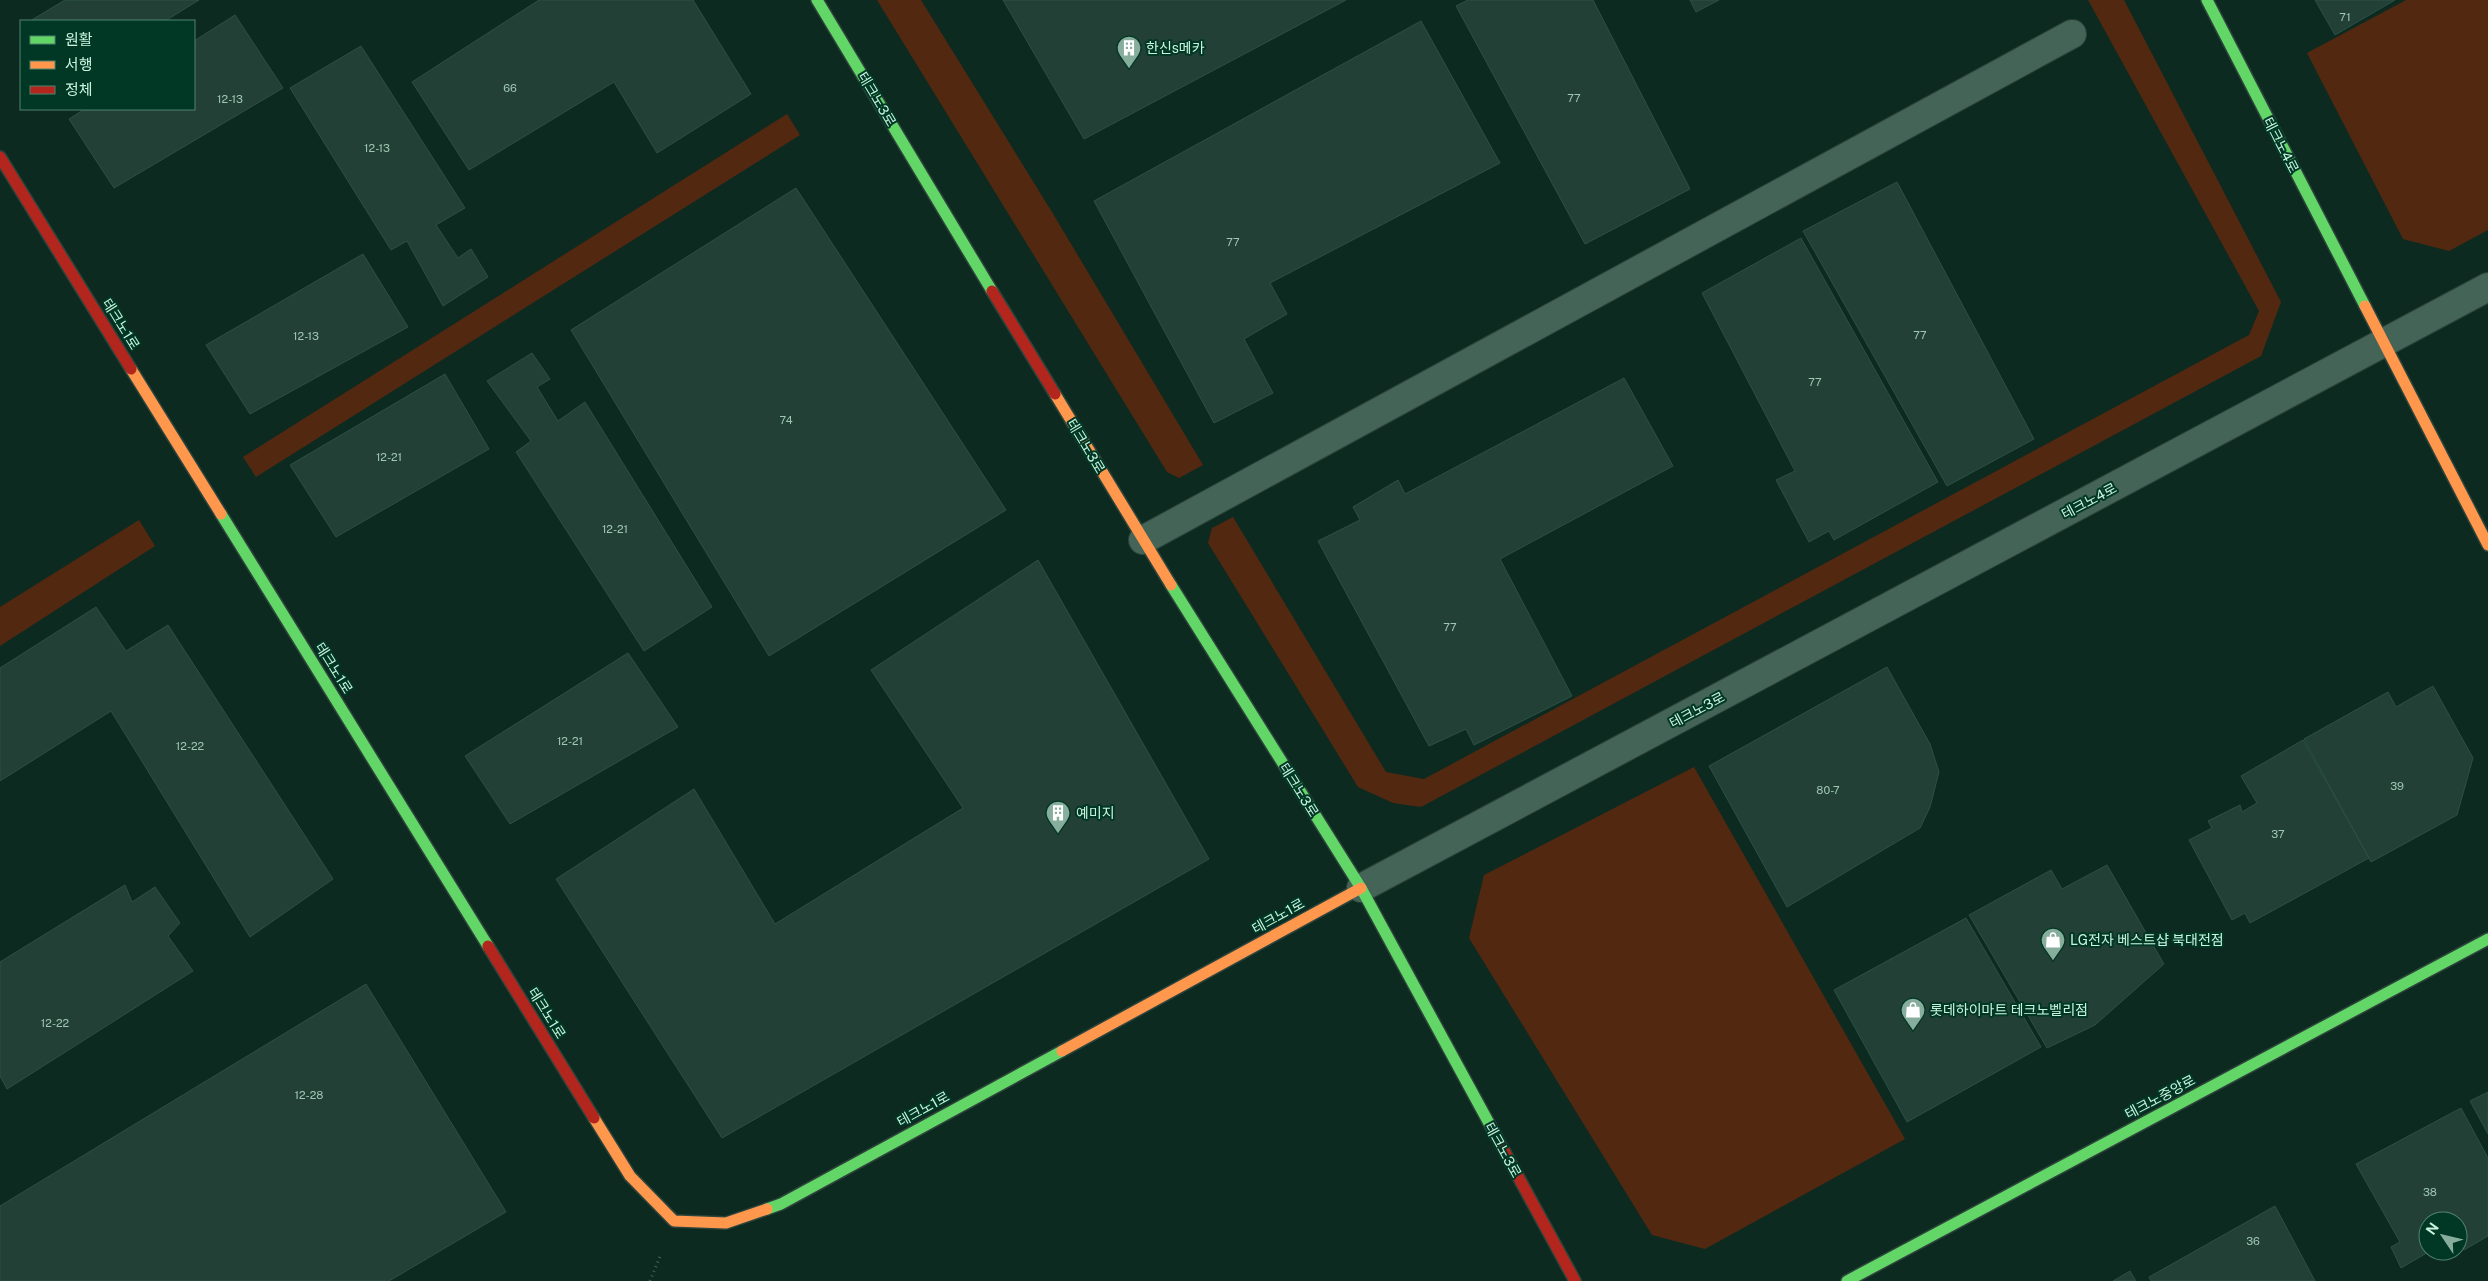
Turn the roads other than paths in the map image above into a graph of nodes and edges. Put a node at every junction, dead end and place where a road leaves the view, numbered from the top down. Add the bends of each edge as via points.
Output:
1 (818, 0) edge
2 (2206, 0) edge
3 (2072, 34) dead end
4 (0, 157) edge
5 (2488, 287) edge
6 (2384, 343) junction
7 (1143, 540) junction
8 (2488, 545) edge
9 (1795, 658) joint
10 (1360, 888) junction
11 (2488, 939) edge
12 (1575, 1281) edge
13 (1847, 1281) edge

1 - 7 main road, 테크노3로
2 - 6 main road, 테크노4로
3 - 7 street
4 - 10 main road, 테크노1로 via 630,1176 674,1221 726,1223 781,1204
5 - 6 street, 테크노4로
6 - 8 main road, 테크노4로
6 - 9 street, 테크노4로
7 - 10 main road, 테크노3로
9 - 10 street, 테크노3로
10 - 12 main road, 테크노3로
11 - 13 main road, 테크노중앙로

